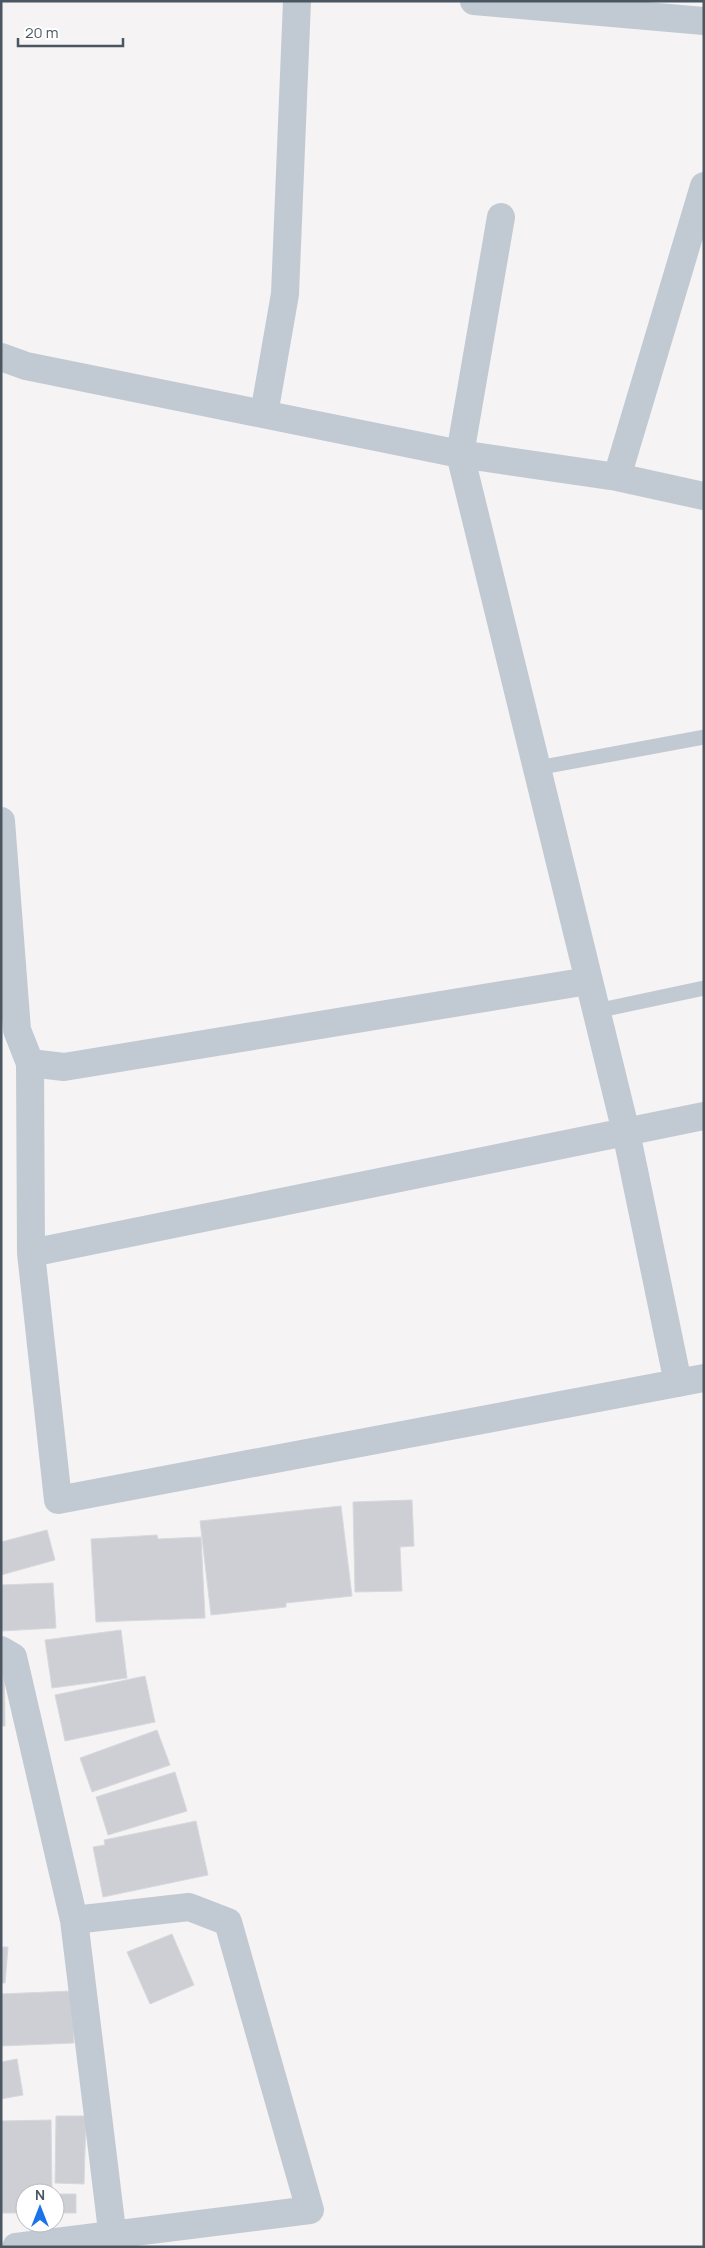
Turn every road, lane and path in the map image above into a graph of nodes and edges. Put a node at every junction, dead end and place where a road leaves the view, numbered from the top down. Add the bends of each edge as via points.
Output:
1 (297, 1) edge
2 (474, 1) edge
3 (704, 21) edge
4 (704, 186) edge
5 (501, 217) dead end
6 (694, 254) edge
7 (1, 357) edge
8 (264, 414) junction
9 (460, 454) junction
10 (617, 477) junction
11 (704, 496) edge
12 (704, 737) edge
13 (537, 768) junction
14 (1, 821) edge
15 (588, 981) junction
16 (704, 988) edge
17 (596, 1011) junction
18 (30, 1063) junction
19 (704, 1116) edge
20 (626, 1132) junction
21 (31, 1253) junction
22 (691, 1380) edge
23 (1, 1650) edge
24 (74, 1920) junction
25 (113, 2241) edge
26 (16, 2247) edge

1 - 8 street via 285,294
2 - 3 street
4 - 6 street
5 - 9 street
6 - 10 street
7 - 8 street via 26,366
8 - 9 street
9 - 10 street
9 - 13 street
10 - 11 street
12 - 13 lane
13 - 15 street
14 - 18 street via 17,1030
15 - 17 street
15 - 18 street via 64,1067
16 - 17 lane
17 - 20 street
18 - 21 street
19 - 20 street
20 - 21 street
20 - 22 street
21 - 22 street via 58,1500
23 - 24 street via 13,1657
24 - 25 street
24 - 25 street via 189,1907 228,1922 310,2210
25 - 26 street

